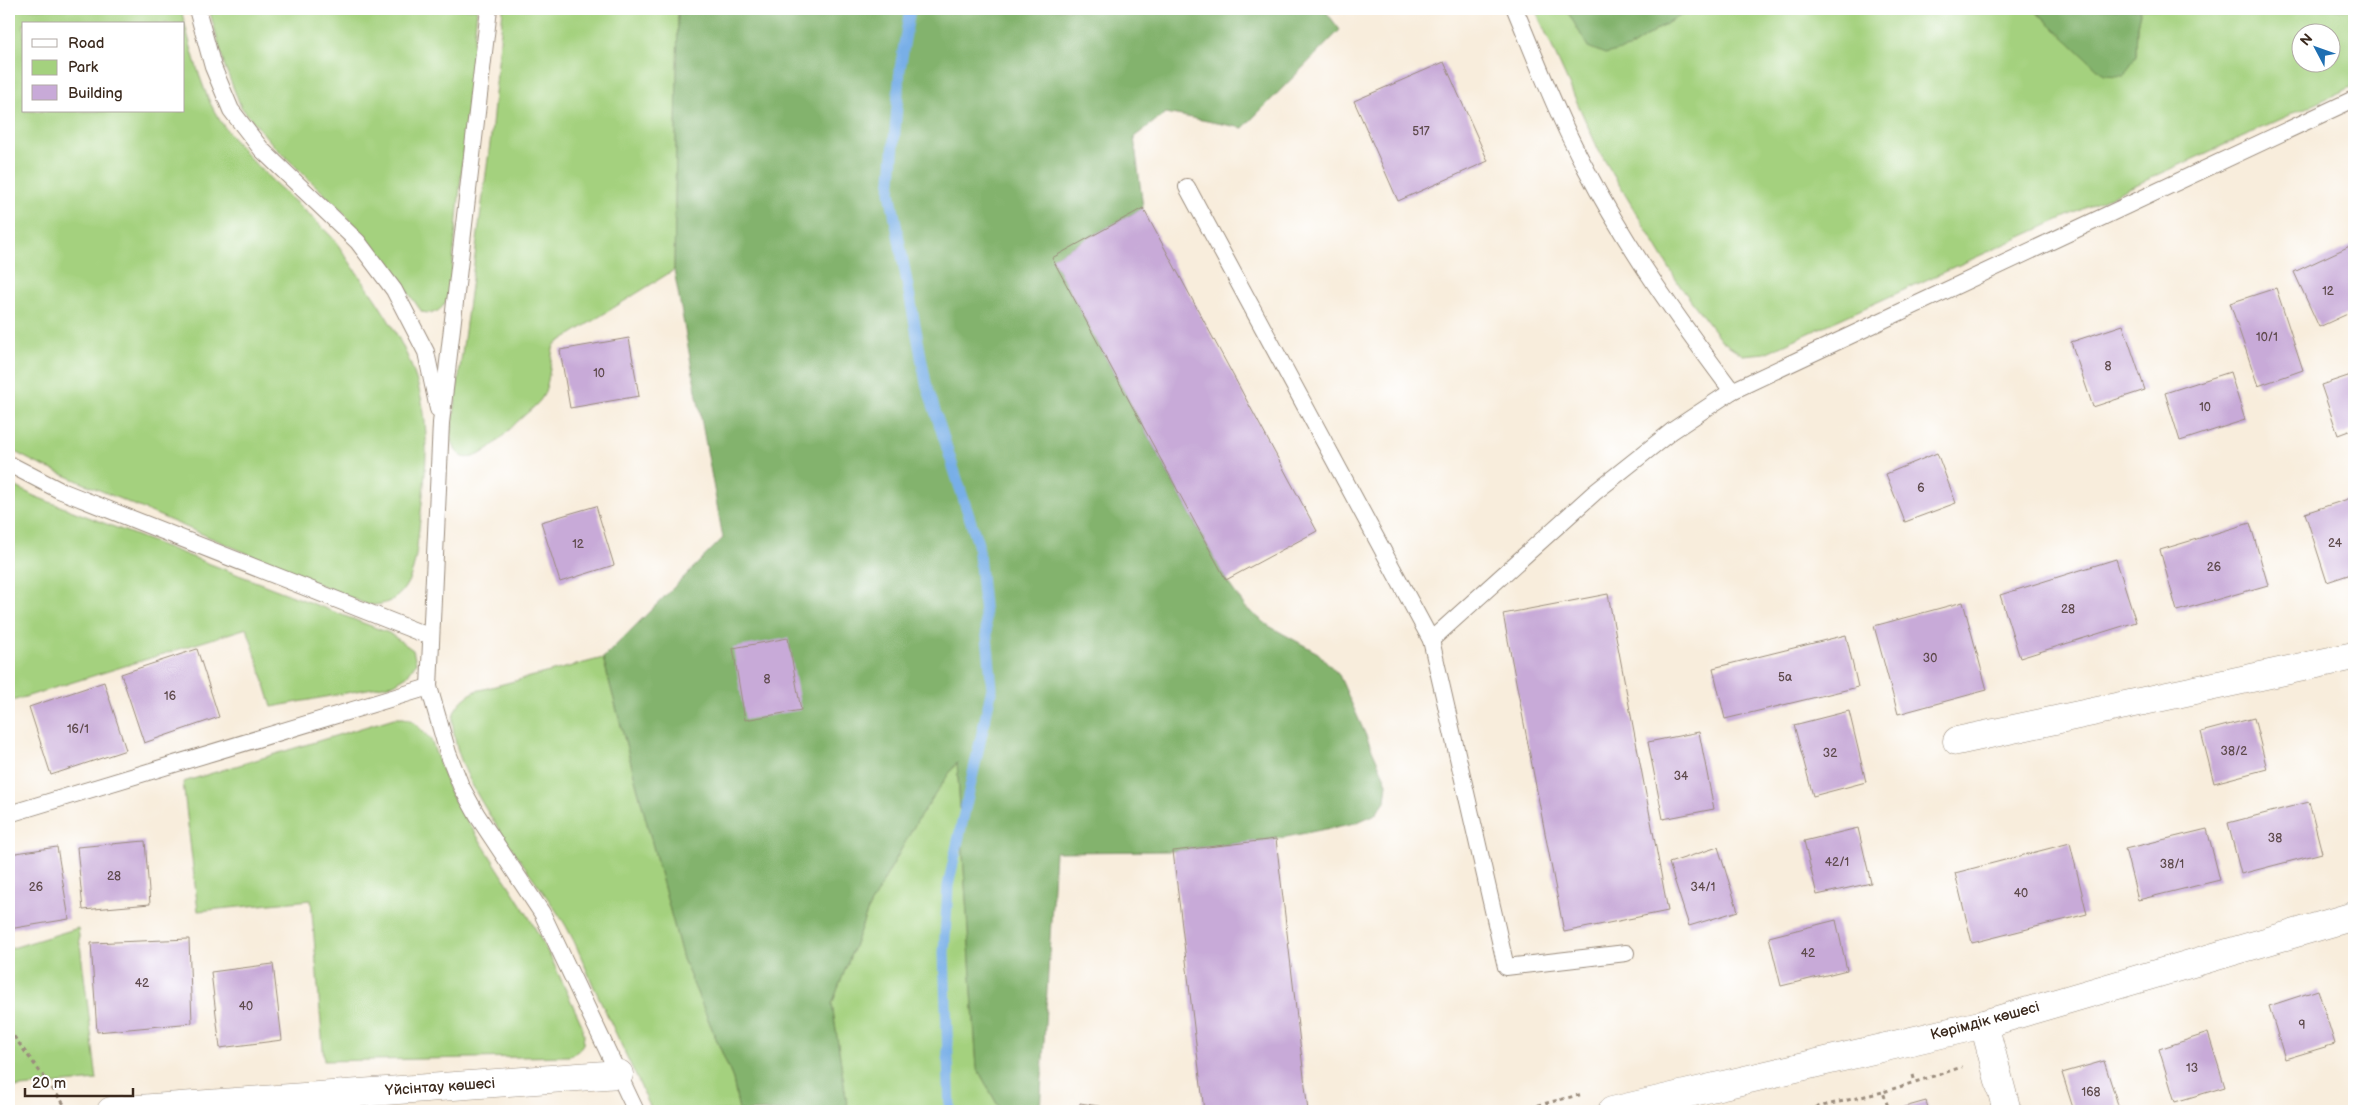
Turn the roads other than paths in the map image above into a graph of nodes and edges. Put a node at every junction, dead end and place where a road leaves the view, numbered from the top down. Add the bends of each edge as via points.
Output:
1 (197, 9) edge
2 (489, 9) edge
3 (1514, 9) edge
4 (2354, 99) edge
5 (1187, 187) dead end
6 (1732, 391) junction
7 (441, 423) junction
8 (9, 464) edge
9 (431, 637) junction
10 (1431, 640) junction
11 (2354, 656) edge
12 (428, 687) junction
13 (1957, 741) dead end
14 (9, 814) edge
15 (2354, 916) edge
16 (1626, 953) dead end
17 (1984, 1024) junction
18 (619, 1074) junction
19 (111, 1111) edge
20 (636, 1111) edge
21 (1612, 1111) edge
22 (2007, 1111) edge

1 - 7 lane via 213,67 231,110 262,150 358,242 394,290 426,352
2 - 7 lane
3 - 6 lane via 1585,168 1675,314
4 - 6 lane
5 - 10 lane
6 - 10 lane via 1672,431 1594,493
7 - 9 lane
8 - 9 lane via 59,490
9 - 12 lane
10 - 16 lane via 1506,967
11 - 13 street
12 - 14 lane
12 - 18 lane via 461,786 542,913
15 - 17 street, Көрімдік көшесі
17 - 21 street, Көрімдік көшесі
17 - 22 street
18 - 19 street, Үйсінтау көшесі
18 - 20 lane

